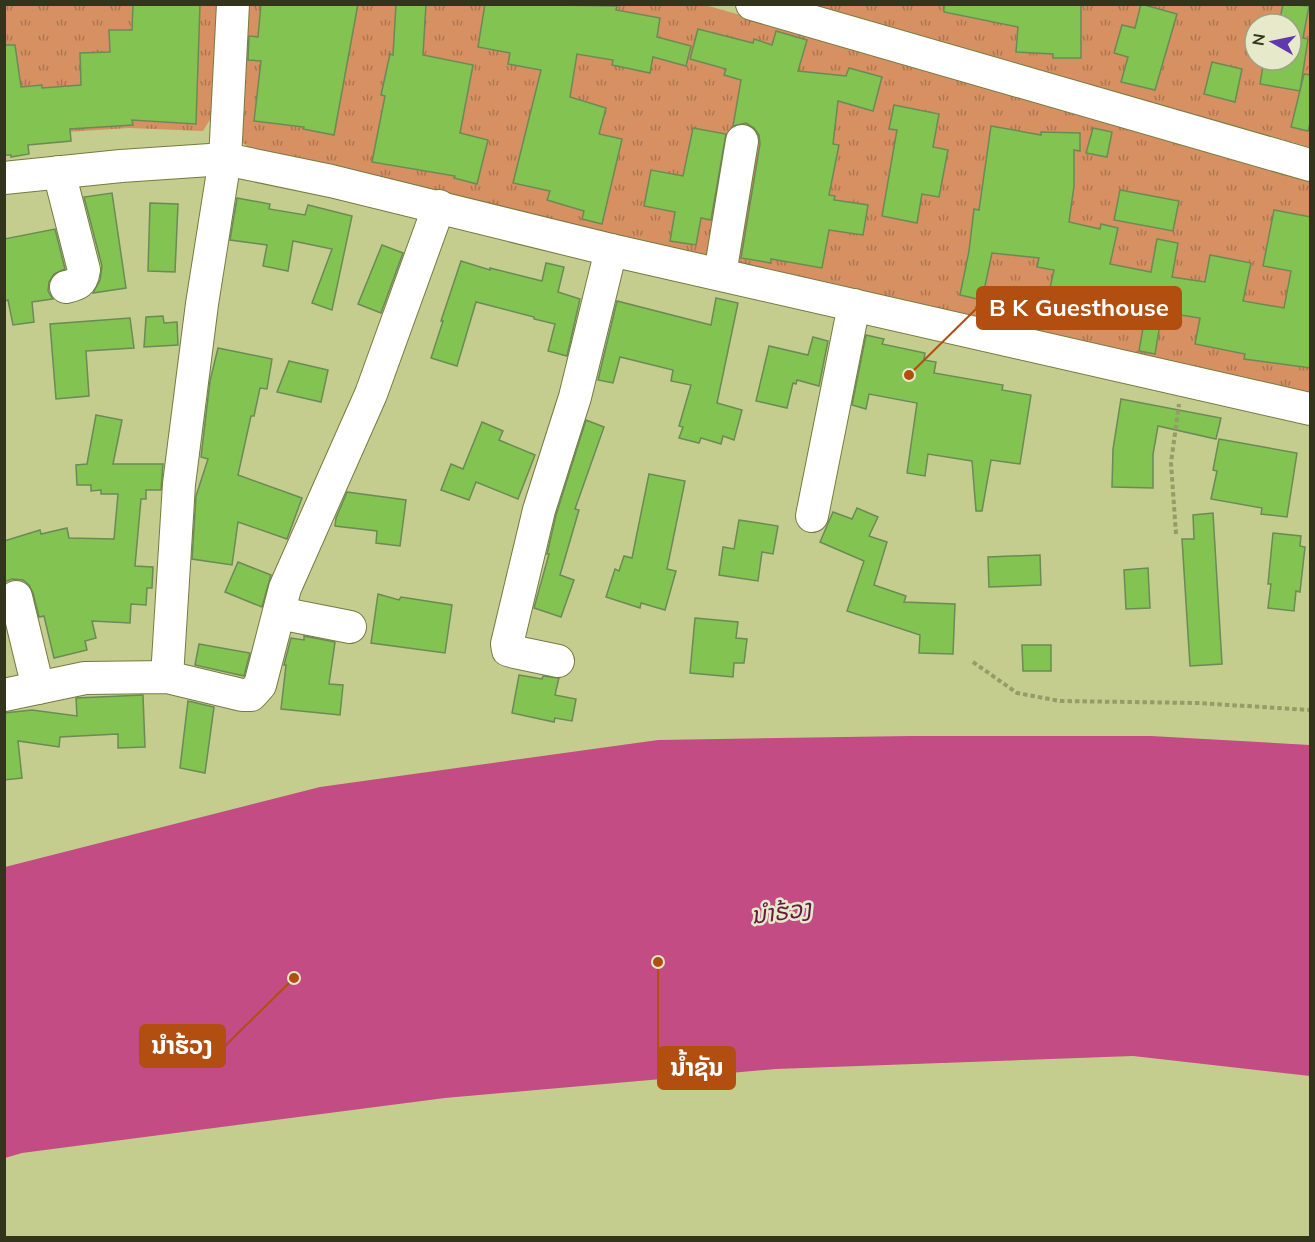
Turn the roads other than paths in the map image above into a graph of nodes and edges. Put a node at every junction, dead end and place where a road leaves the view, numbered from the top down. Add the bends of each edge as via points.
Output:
1 (233, 4) edge
2 (752, 4) edge
3 (742, 141) dead end
4 (225, 159) junction
5 (1311, 165) edge
6 (59, 172) junction
7 (4, 178) edge
8 (439, 206) junction
9 (611, 250) junction
10 (720, 274) junction
11 (66, 287) dead end
12 (854, 305) junction
13 (1311, 410) edge
14 (812, 516) dead end
15 (16, 597) dead end
16 (279, 613) junction
17 (350, 627) dead end
18 (558, 661) dead end
19 (167, 677) junction
20 (38, 688) junction
21 (4, 695) edge

1 - 4 street
2 - 5 street
3 - 10 street
4 - 6 street
4 - 8 street
4 - 19 street via 179,484
6 - 7 street
6 - 11 street via 84,270 79,284
8 - 9 street
8 - 16 street via 371,394 285,588
9 - 10 street
9 - 18 street via 575,397 539,510 507,644 508,650
10 - 12 street
12 - 13 street
12 - 14 street
15 - 20 street
16 - 17 street
16 - 19 street via 260,685 251,695
19 - 20 street via 85,678
20 - 21 street

